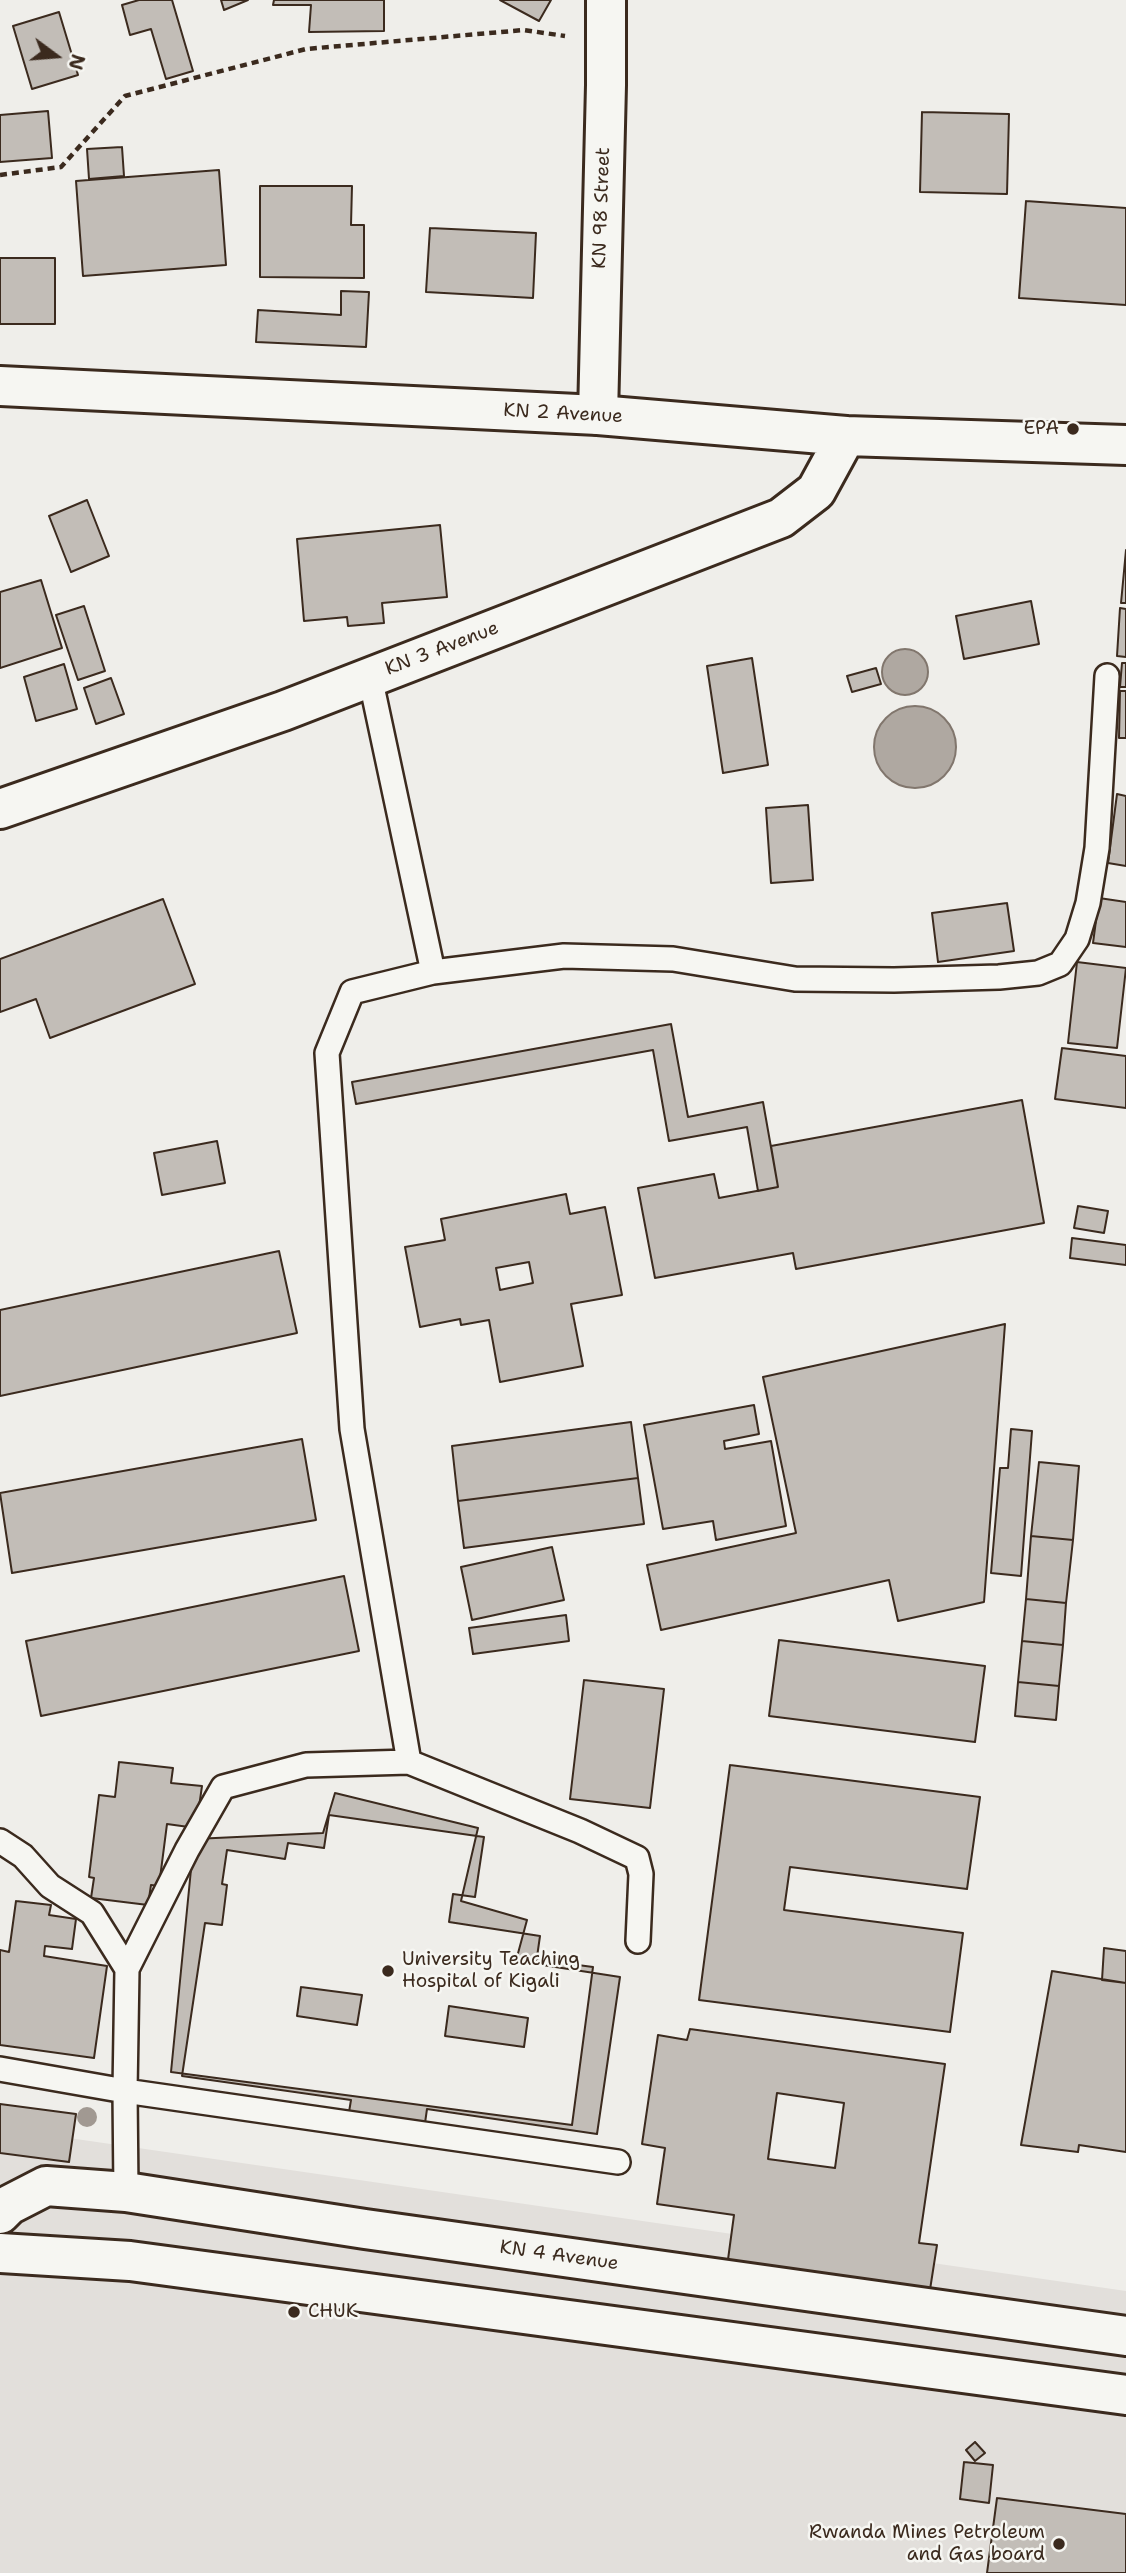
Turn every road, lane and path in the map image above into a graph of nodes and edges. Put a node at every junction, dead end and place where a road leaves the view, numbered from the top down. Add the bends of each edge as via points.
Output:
1 (606, 0) edge
2 (606, 42) junction
3 (0, 175) edge
4 (0, 386) edge
5 (598, 415) junction
6 (846, 436) junction
7 (1126, 445) edge
8 (1107, 676) dead end
9 (370, 677) junction
10 (0, 808) edge
11 (433, 972) junction
12 (409, 1762) junction
13 (0, 1842) edge
14 (638, 1941) dead end
15 (127, 1969) junction
16 (0, 2069) edge
17 (125, 2091) junction
18 (618, 2162) dead end
19 (126, 2192) junction
20 (0, 2214) edge
21 (0, 2253) edge
22 (1126, 2336) edge
23 (1126, 2395) edge

1 - 2 street, KN 98 Street
2 - 3 path via 524,30 306,49 125,96 61,167
2 - 5 street, KN 98 Street
4 - 5 street, KN 2 Avenue
5 - 6 street, KN 2 Avenue
6 - 7 street, KN 2 Avenue
6 - 9 street, KN 3 Avenue via 816,491 781,518
8 - 11 lane via 1097,848 1077,939 1060,964 1038,973 999,977 795,979 673,959 565,956
9 - 10 street, KN 3 Avenue
9 - 11 lane
11 - 12 lane via 352,992 327,1053 352,1429
12 - 14 lane via 637,1858 641,1874
12 - 15 lane via 306,1765 223,1787
13 - 15 lane via 23,1856 50,1886 92,1913
15 - 17 lane
16 - 17 lane
17 - 18 lane
17 - 19 lane
19 - 20 street, KN 4 Avenue via 46,2186
19 - 22 street, KN 4 Avenue
21 - 23 street via 130,2261

